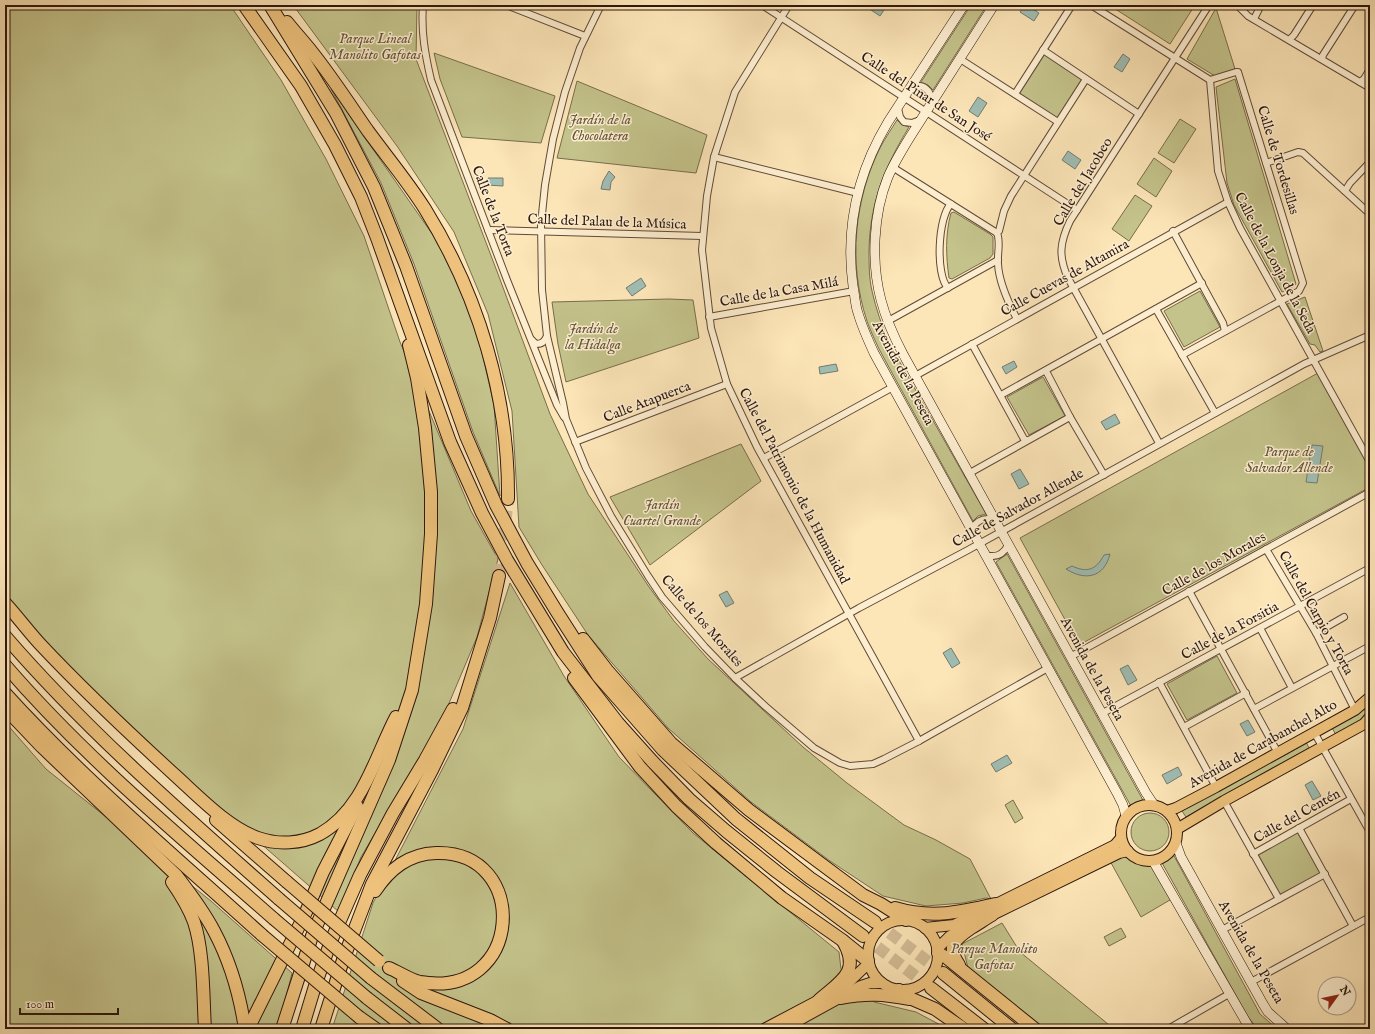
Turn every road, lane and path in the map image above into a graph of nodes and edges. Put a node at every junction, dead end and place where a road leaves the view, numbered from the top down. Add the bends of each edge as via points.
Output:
1 (244, 5) edge
2 (271, 5) edge
3 (423, 5) edge
4 (506, 5) edge
5 (601, 5) edge
6 (762, 5) edge
7 (789, 5) edge
8 (964, 5) edge
9 (994, 5) edge
10 (1072, 5) edge
11 (1092, 5) edge
12 (1209, 5) edge
13 (1237, 5) edge
14 (1261, 5) edge
15 (1313, 5) edge
16 (1354, 5) edge
17 (781, 17) junction
18 (1254, 19) junction
19 (585, 36) junction
20 (1290, 40) junction
21 (1043, 50) junction
22 (1174, 58) junction
23 (960, 59) junction
24 (1322, 59) junction
25 (1370, 69) edge
26 (1086, 79) junction
27 (1210, 80) junction
28 (1360, 82) junction
29 (911, 87) junction
30 (1370, 88) edge
31 (1015, 94) junction
32 (904, 97) junction
33 (932, 102) junction
34 (898, 108) junction
35 (926, 111) junction
36 (1139, 114) junction
37 (920, 120) junction
38 (1058, 122) junction
39 (714, 157) junction
40 (1370, 162) edge
41 (1266, 163) junction
42 (893, 166) junction
43 (1024, 175) junction
44 (1345, 191) junction
45 (858, 193) junction
46 (1228, 202) junction
47 (951, 204) junction
48 (1077, 210) junction
49 (1370, 214) edge
50 (488, 230) junction
51 (1174, 231) junction
52 (541, 232) junction
53 (997, 233) junction
54 (702, 236) junction
55 (377, 238) junction
56 (998, 260) junction
57 (1202, 284) junction
58 (948, 288) junction
59 (1073, 288) junction
60 (854, 291) junction
61 (1280, 301) junction
62 (1156, 309) junction
63 (709, 318) junction
64 (1018, 319) junction
65 (888, 321) junction
66 (1225, 331) junction
67 (1370, 335) edge
68 (547, 336) junction
69 (530, 339) junction
70 (1102, 340) junction
71 (972, 344) junction
72 (1182, 355) junction
73 (1312, 360) junction
74 (1045, 371) junction
75 (915, 376) junction
76 (727, 384) junction
77 (893, 387) junction
78 (1000, 395) junction
79 (1215, 413) junction
80 (1070, 416) junction
81 (566, 419) junction
82 (1026, 440) junction
83 (575, 442) junction
84 (1159, 443) junction
85 (764, 458) junction
86 (1370, 462) edge
87 (968, 474) junction
88 (1104, 474) junction
89 (1370, 492) edge
90 (508, 499) tunnel mouth
91 (995, 520) junction
92 (972, 529) junction
93 (1001, 531) junction
94 (979, 543) junction
95 (1008, 546) junction
96 (1266, 549) junction
97 (986, 555) junction
98 (507, 560) junction
99 (429, 565) junction
100 (1370, 568) edge
101 (499, 576) tunnel mouth
102 (1189, 591) junction
103 (5, 603) edge
104 (1300, 607) junction
105 (5, 608) edge
106 (557, 612) junction
107 (849, 614) junction
108 (1344, 617) dead end
109 (1260, 628) junction
110 (1316, 633) junction
111 (5, 636) edge
112 (1370, 646) edge
113 (1221, 648) junction
114 (1070, 658) junction
115 (476, 664) junction
116 (5, 665) edge
117 (1332, 667) junction
118 (1048, 668) junction
119 (735, 678) junction
120 (1159, 682) junction
121 (1292, 688) junction
122 (5, 693) edge
123 (1246, 693) junction
124 (1370, 697) edge
125 (5, 708) edge
126 (1254, 709) junction
127 (1355, 710) junction
128 (1101, 714) junction
129 (396, 717) junction
130 (1368, 721) edge
131 (1184, 727) junction
132 (1314, 732) junction
133 (920, 741) junction
134 (1323, 747) junction
135 (1278, 753) junction
136 (77, 781) junction
137 (1216, 786) junction
138 (1351, 799) junction
139 (1224, 801) junction
140 (1154, 805) junction
141 (1167, 811) junction
142 (1126, 816) junction
143 (1299, 828) junction
144 (1177, 829) junction
145 (1370, 832) edge
146 (1122, 838) junction
147 (1176, 842) junction
148 (1128, 851) junction
149 (1253, 854) junction
150 (1153, 861) junction
151 (1324, 874) junction
152 (1279, 899) junction
153 (881, 904) junction
154 (365, 906) junction
155 (994, 910) junction
156 (1370, 917) edge
157 (906, 920) junction
158 (875, 922) tunnel mouth
159 (1353, 926) junction
160 (925, 928) junction
161 (1222, 930) junction
162 (863, 936) tunnel mouth
163 (842, 940) junction
164 (937, 951) junction
165 (868, 962) junction
166 (389, 968) junction
167 (963, 971) junction
168 (942, 973) tunnel mouth
169 (1251, 982) junction
170 (882, 983) junction
171 (931, 988) tunnel mouth
172 (899, 990) junction
173 (1230, 994) junction
174 (840, 998) junction
175 (912, 999) junction
176 (819, 1000) junction
177 (359, 1017) junction
178 (205, 1029) edge
179 (245, 1029) edge
180 (248, 1029) edge
181 (282, 1029) edge
182 (302, 1029) edge
183 (321, 1029) edge
184 (373, 1029) edge
185 (376, 1029) edge
186 (407, 1029) edge
187 (438, 1029) edge
188 (507, 1029) edge
189 (764, 1029) edge
190 (783, 1029) edge
191 (964, 1029) edge
192 (984, 1029) edge
193 (1012, 1029) edge
194 (1035, 1029) edge
195 (1168, 1029) edge
196 (1250, 1029) edge
197 (1287, 1029) edge

1 - 55 highway via 301,86 361,197
2 - 90 highway via 312,52 425,209 449,251 482,326 496,383 502,411
2 - 106 highway via 336,113 374,187 406,266 466,436 496,505
3 - 50 street, Calle de la Torta via 424,53 431,80
4 - 19 street
5 - 19 street, Calle de los Morales
6 - 17 street, Calle del Pinar de San José
7 - 17 street, Calle del Patrimonio de la Humanidad
8 - 29 street, Avenida de la Peseta
9 - 23 street, Avenida de la Peseta
10 - 21 street
11 - 22 street
12 - 22 street, Calle del Jacobeo
13 - 18 street
14 - 18 street
15 - 20 street
16 - 24 street
17 - 32 street, Calle del Pinar de San José
17 - 39 street, Calle del Patrimonio de la Humanidad via 735,92
18 - 20 street
19 - 52 street, Calle de los Morales via 565,92 553,139 545,185
20 - 24 street
21 - 26 street
21 - 31 street
22 - 27 street
22 - 36 street, Calle del Jacobeo
23 - 31 street
23 - 33 street, Avenida de la Peseta
24 - 28 street
25 - 28 street
26 - 36 street
26 - 38 street
27 - 41 street, Calle de Tordesillas via 1238,72
27 - 46 street, Calle de la Lonja de la Seda via 1218,171
28 - 30 street
29 - 32 street, Avenida de la Peseta
29 - 33 street via 924,87 931,93
31 - 38 street
32 - 34 street, Avenida de la Peseta
32 - 35 street, Calle del Pinar de San José
33 - 35 street, Avenida de la Peseta
34 - 37 street via 904,122
34 - 45 street, Avenida de la Peseta via 868,160
35 - 37 street, Avenida de la Peseta
35 - 43 street, Calle del Pinar de San José
36 - 48 street, Calle del Jacobeo
37 - 42 street, Avenida de la Peseta
38 - 43 street
39 - 45 street
39 - 54 street, Calle del Patrimonio de la Humanidad
40 - 44 street
41 - 44 street via 1298,152 1304,153
41 - 61 street, Calle de Tordesillas via 1303,283 1299,291
42 - 47 street
42 - 65 street, Avenida de la Peseta via 881,204 876,234 878,286
43 - 48 street, Calle del Pinar de San José
43 - 53 street via 1004,211
44 - 49 street
45 - 60 street, Avenida de la Peseta via 850,247
46 - 51 street, Calle Cuevas de Altamira
46 - 61 street, Calle de la Lonja de la Seda
47 - 53 street
47 - 58 street via 943,221 940,248 942,276
48 - 59 street, Calle del Jacobeo via 1064,235 1061,253 1063,266
50 - 52 street, Calle del Palau de la Música
50 - 69 street, Calle de la Torta
51 - 57 street
51 - 59 street, Calle Cuevas de Altamira
52 - 54 street, Calle del Palau de la Música
52 - 68 street, Calle de los Morales via 542,290
53 - 56 street
54 - 63 street, Calle del Patrimonio de la Humanidad
55 - 98 highway via 450,442 482,513
55 - 99 highway via 380,262 410,348 426,428 431,492
56 - 58 street
56 - 64 street via 1003,289
57 - 62 street
57 - 66 street
58 - 65 street
59 - 64 street, Calle Cuevas de Altamira
59 - 70 street, Calle del Jacobeo
60 - 63 street, Calle de la Casa Milá
60 - 77 street, Avenida de la Peseta via 864,331
61 - 66 street
61 - 73 street, Calle de la Lonja de la Seda
62 - 70 street
62 - 72 street
63 - 76 street, Calle del Patrimonio de la Humanidad
64 - 71 street, Calle Cuevas de Altamira
65 - 75 street, Avenida de la Peseta
66 - 72 street
67 - 73 street, Calle de Salvador Allende
68 - 69 street via 540,344
68 - 81 street, Calle de los Morales
69 - 81 street, Calle de la Torta via 557,405
70 - 74 street
70 - 84 street, Calle del Jacobeo
71 - 75 street, Calle Cuevas de Altamira
71 - 78 street
72 - 79 street
73 - 79 street, Calle de Salvador Allende
73 - 86 street, Calle de la Lonja de la Seda
74 - 78 street
74 - 80 street
75 - 87 street, Avenida de la Peseta
76 - 83 street, Calle Atapuerca
76 - 85 street, Calle del Patrimonio de la Humanidad
77 - 85 street
77 - 92 street, Avenida de la Peseta
78 - 82 street
79 - 84 street, Calle de Salvador Allende
80 - 82 street
80 - 88 street
81 - 83 street, Calle de los Morales
82 - 87 street
83 - 119 street, Calle de los Morales via 611,516 662,597
84 - 88 street, Calle de Salvador Allende
85 - 107 street, Calle del Patrimonio de la Humanidad
87 - 91 street, Avenida de la Peseta
88 - 93 street, Calle de Salvador Allende
89 - 96 street, Calle de los Morales
91 - 92 street via 981,519
91 - 93 street, Avenida de la Peseta
92 - 94 street, Avenida de la Peseta
93 - 94 street, Calle de Salvador Allende
93 - 95 street, Avenida de la Peseta
94 - 97 street, Avenida de la Peseta
94 - 107 street, Calle de Salvador Allende
95 - 97 street via 999,556
95 - 114 street, Avenida de la Peseta
96 - 102 street, Calle de los Morales
96 - 104 street, Calle del Carpio y Torta
97 - 118 street, Avenida de la Peseta
98 - 162 highway via 563,652 652,762 726,831
98 - 163 highway via 516,584 567,668 640,767 676,806 716,843 782,898
99 - 129 highway via 413,650
99 - 181 highway via 426,604 412,690 389,760 312,936
100 - 104 street, Calle de la Forsitia
101 - 115 highway
102 - 113 street
102 - 114 street, Calle de los Morales
103 - 129 highway via 41,645 128,733 216,812 238,828 258,838 280,843 298,842 320,834 337,822 352,805 366,782
104 - 109 street, Calle de la Forsitia
104 - 110 street, Calle del Carpio y Torta
105 - 166 highway, bridge via 93,707 220,825
106 - 153 highway via 671,743 749,810 864,895
106 - 158 highway via 598,676 662,750 736,819 810,878
107 - 119 street, Calle de Salvador Allende
107 - 133 street, Calle del Patrimonio de la Humanidad
108 - 110 street
109 - 113 street, Calle de la Forsitia
109 - 121 street
110 - 117 street, Calle del Carpio y Torta
111 - 187 highway, bridge via 95,733 210,838 371,978
112 - 117 street
113 - 120 street, Calle de la Forsitia
113 - 123 street
114 - 128 street, Avenida de la Peseta
115 - 154 highway via 462,708 372,884
115 - 182 highway via 360,874 331,941
116 - 186 highway, bridge via 114,778 274,919
117 - 121 street
117 - 127 street, Calle del Carpio y Torta
118 - 133 street, Calle de los Morales
118 - 142 street, Avenida de la Peseta via 1123,805
119 - 133 street, Calle de los Morales via 804,740 840,763 855,766 873,764
120 - 128 street, Calle de la Forsitia
120 - 131 street
121 - 126 street
122 - 177 highway, bridge via 88,778 262,935
123 - 126 street
123 - 131 street
124 - 127 main road, Avenida de Carabanchel Alto
125 - 136 highway
126 - 135 street
127 - 132 main road, Avenida de Carabanchel Alto
128 - 140 street, Avenida de la Peseta
129 - 180 highway via 378,764
130 - 134 main road
131 - 137 street
132 - 134 street
132 - 135 main road, Avenida de Carabanchel Alto
134 - 138 street
134 - 139 main road
135 - 137 main road, Avenida de Carabanchel Alto
136 - 178 highway via 91,800 155,862 182,897 194,922 198,941
136 - 179 highway via 176,875 189,892 214,931 226,958
137 - 141 main road, Avenida de Carabanchel Alto
138 - 143 street, Calle del Centén
138 - 145 street
139 - 144 main road
139 - 149 street
140 - 141 main road
140 - 142 main road via 1139,807
141 - 144 main road
142 - 146 main road via 1121,831
143 - 149 street, Calle del Centén
143 - 151 street
144 - 147 main road
146 - 148 main road
146 - 155 main road via 1115,845
147 - 150 main road via 1167,855
147 - 161 street, Avenida de la Peseta via 1181,857
148 - 150 main road via 1144,861
148 - 155 main road
149 - 152 street
150 - 173 street
151 - 152 street
151 - 159 street
152 - 161 street
153 - 155 highway via 906,912 930,915
153 - 157 highway
154 - 166 highway via 392,870 408,859 426,854 446,853 463,856 483,868 495,884 504,916 500,940 490,959 473,974 441,984 418,981
154 - 183 highway via 343,960
155 - 160 main road via 954,924
155 - 164 main road via 950,936
155 - 167 highway via 960,936 953,945 954,956
156 - 159 street
157 - 160 main road via 916,922
157 - 165 main road via 895,920 885,924 874,935 869,945
159 - 169 street
160 - 164 main road via 934,939
161 - 169 street, Avenida de la Peseta
163 - 165 highway
163 - 176 highway via 851,962 849,972
164 - 167 highway
164 - 172 main road via 937,962 932,974 923,984
165 - 170 main road
165 - 176 main road via 848,983
166 - 188 highway via 421,993
167 - 194 highway
168 - 193 highway
169 - 197 street, Avenida de la Peseta via 1268,1012
170 - 172 main road
170 - 174 main road via 861,986
171 - 192 highway
172 - 175 highway
173 - 195 street
173 - 196 street
174 - 175 highway via 882,994
174 - 190 main road
175 - 191 highway via 935,1009
176 - 189 main road
177 - 184 highway
177 - 185 highway

